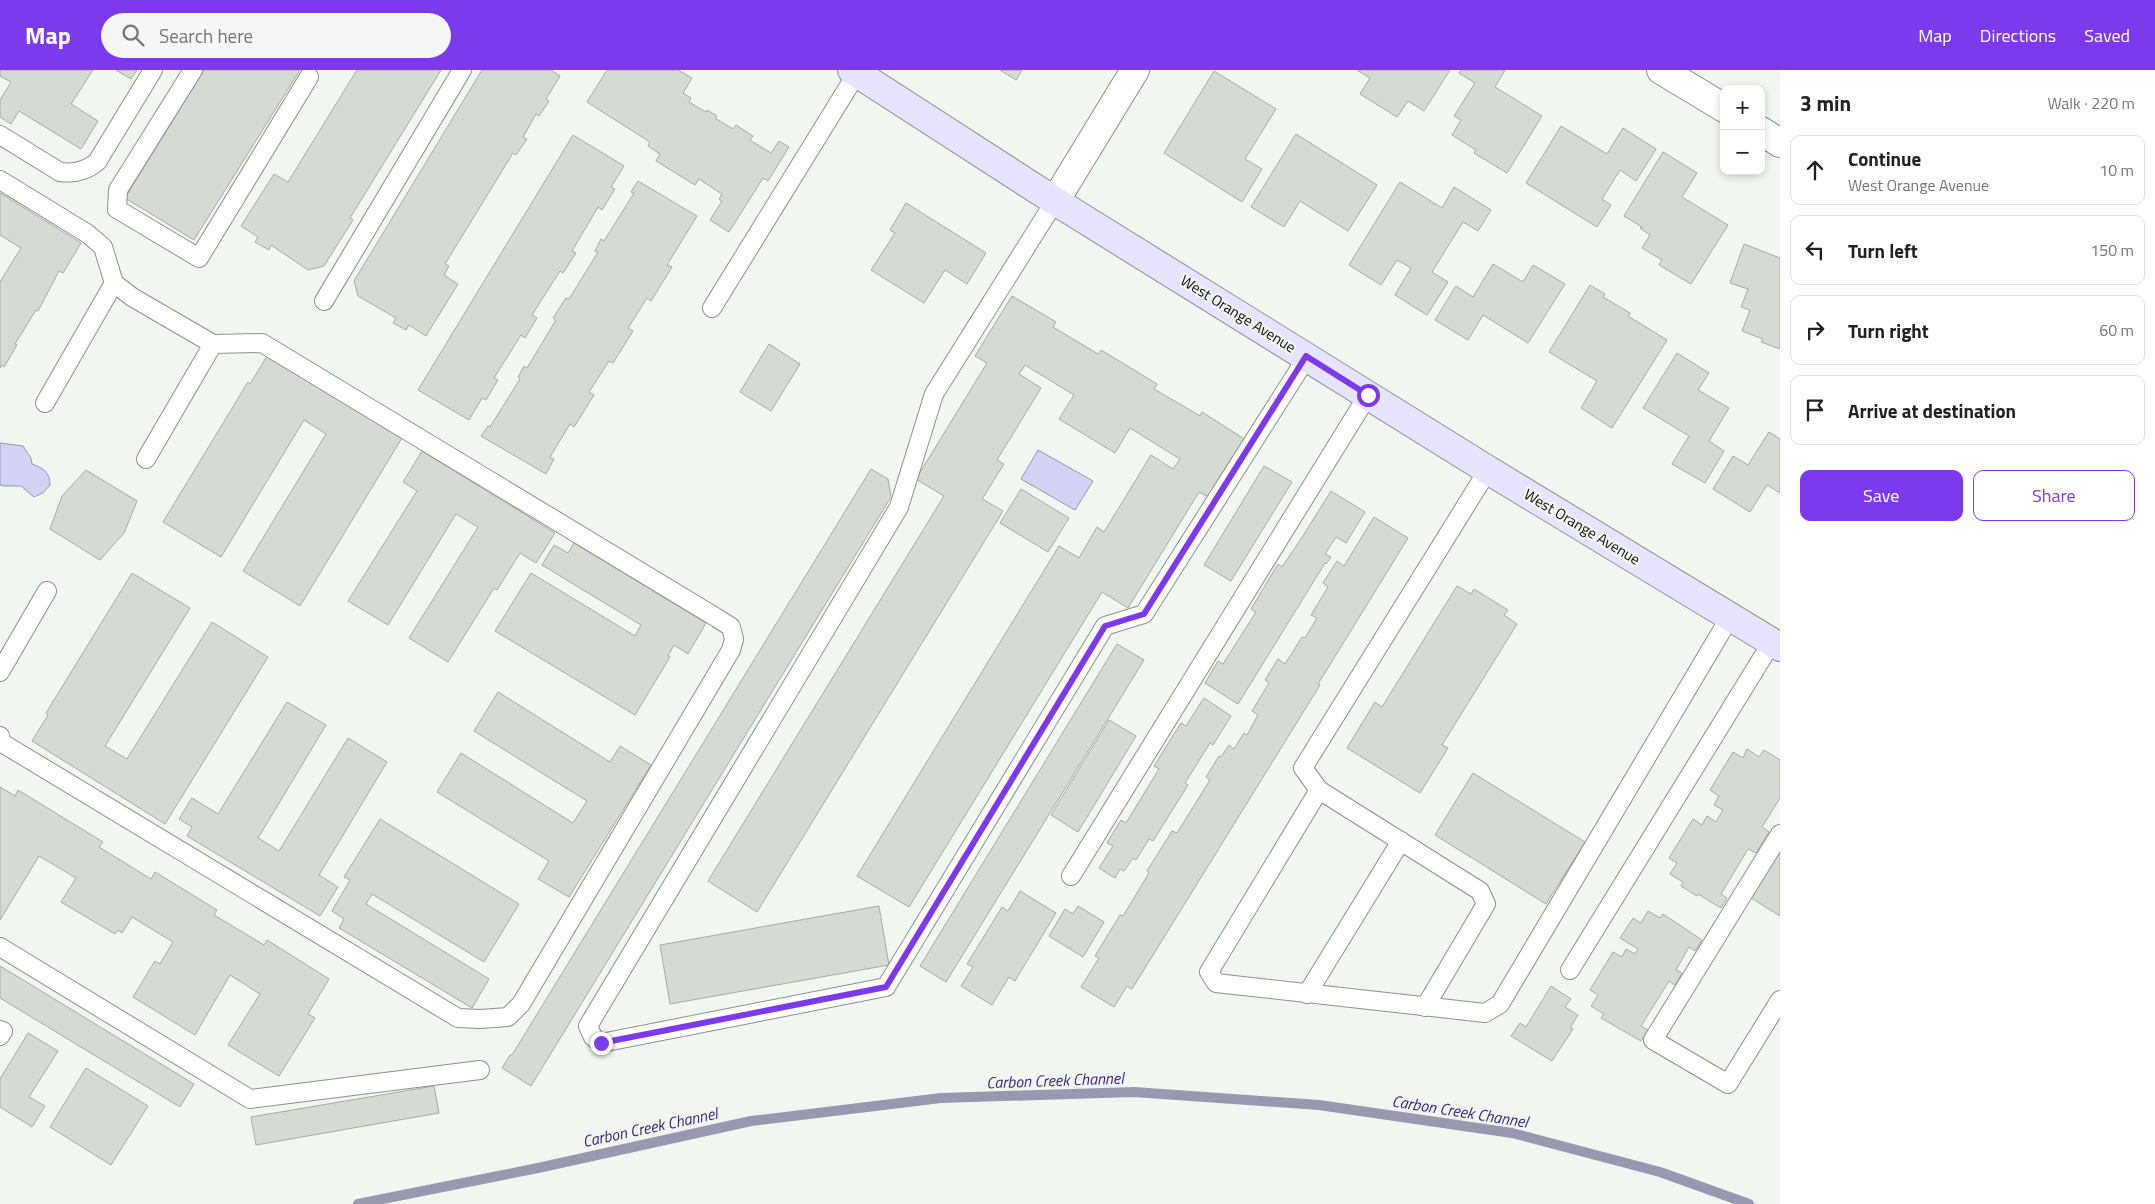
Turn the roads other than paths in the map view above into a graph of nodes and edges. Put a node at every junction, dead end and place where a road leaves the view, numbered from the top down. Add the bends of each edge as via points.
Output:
1 (153, 70) edge
2 (194, 70) edge
3 (462, 70) edge
4 (1134, 70) edge
5 (1661, 70) edge
6 (855, 72) edge
7 (309, 77) dead end
8 (1720, 106) edge
9 (1765, 133) edge
10 (0, 135) edge
11 (1780, 142) edge
12 (0, 180) edge
13 (1055, 201) junction
14 (114, 284) junction
15 (324, 301) dead end
16 (712, 308) dead end
17 (213, 344) junction
18 (1306, 356) junction
19 (1368, 395) junction
20 (45, 403) dead end
21 (146, 459) dead end
22 (1488, 470) junction
23 (47, 591) dead end
24 (1730, 617) junction
25 (1776, 644) edge
26 (0, 672) edge
27 (0, 736) edge
28 (1319, 790) junction
29 (1780, 834) edge
30 (1401, 842) junction
31 (1071, 876) dead end
32 (0, 947) edge
33 (1570, 970) dead end
34 (1307, 994) junction
35 (1780, 1000) edge
36 (1424, 1007) junction
37 (0, 1030) edge
38 (0, 1036) edge
39 (480, 1070) dead end

1 - 10 lane via 98,162 89,168 70,174 60,172
2 - 7 lane via 118,190 118,209 199,258
3 - 15 lane
4 - 13 street
5 - 8 street
6 - 13 main road, West Orange Avenue
6 - 16 lane
9 - 11 street
12 - 14 lane via 88,234 103,247
13 - 18 main road, West Orange Avenue
13 - 18 lane via 934,394 899,506 588,1026 593,1037 601,1043 886,987 1105,626 1144,614
14 - 17 lane
14 - 20 lane
17 - 21 lane
17 - 27 lane via 262,343 731,627 734,639 731,650 522,1004 508,1017 458,1018 2,743
18 - 19 main road, West Orange Avenue
19 - 22 main road, West Orange Avenue
19 - 31 lane
22 - 24 main road, West Orange Avenue
22 - 28 lane via 1303,768
23 - 26 lane
24 - 25 main road, West Orange Avenue
24 - 36 lane via 1500,1004 1485,1013
25 - 33 lane
28 - 30 lane
28 - 34 lane via 1208,972 1216,983
29 - 35 lane via 1653,1040 1728,1084
30 - 34 lane
30 - 36 lane via 1480,891 1486,904
32 - 39 lane via 250,1099
34 - 36 lane
37 - 38 lane

